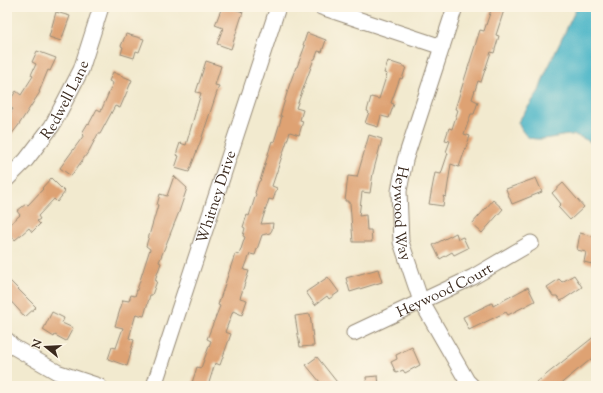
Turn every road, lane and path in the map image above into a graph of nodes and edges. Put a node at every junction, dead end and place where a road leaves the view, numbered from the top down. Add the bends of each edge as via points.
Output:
1 (101, 7) edge
2 (278, 7) edge
3 (321, 7) edge
4 (455, 7) edge
5 (442, 47) junction
6 (7, 179) edge
7 (531, 243) dead end
8 (421, 301) junction
9 (354, 333) dead end
10 (7, 340) edge
11 (99, 386) edge
12 (154, 386) edge
13 (472, 386) edge

1 - 6 street, Redwell Lane via 81,70 52,126 26,160
2 - 12 street, Whitney Drive
3 - 5 street
4 - 5 street, Heywood Way
5 - 8 street, Heywood Way via 405,160 399,192 401,242
7 - 8 street, Heywood Court via 473,277
8 - 9 street, Heywood Court
8 - 13 street, Heywood Way
10 - 11 street via 12,346 58,372

